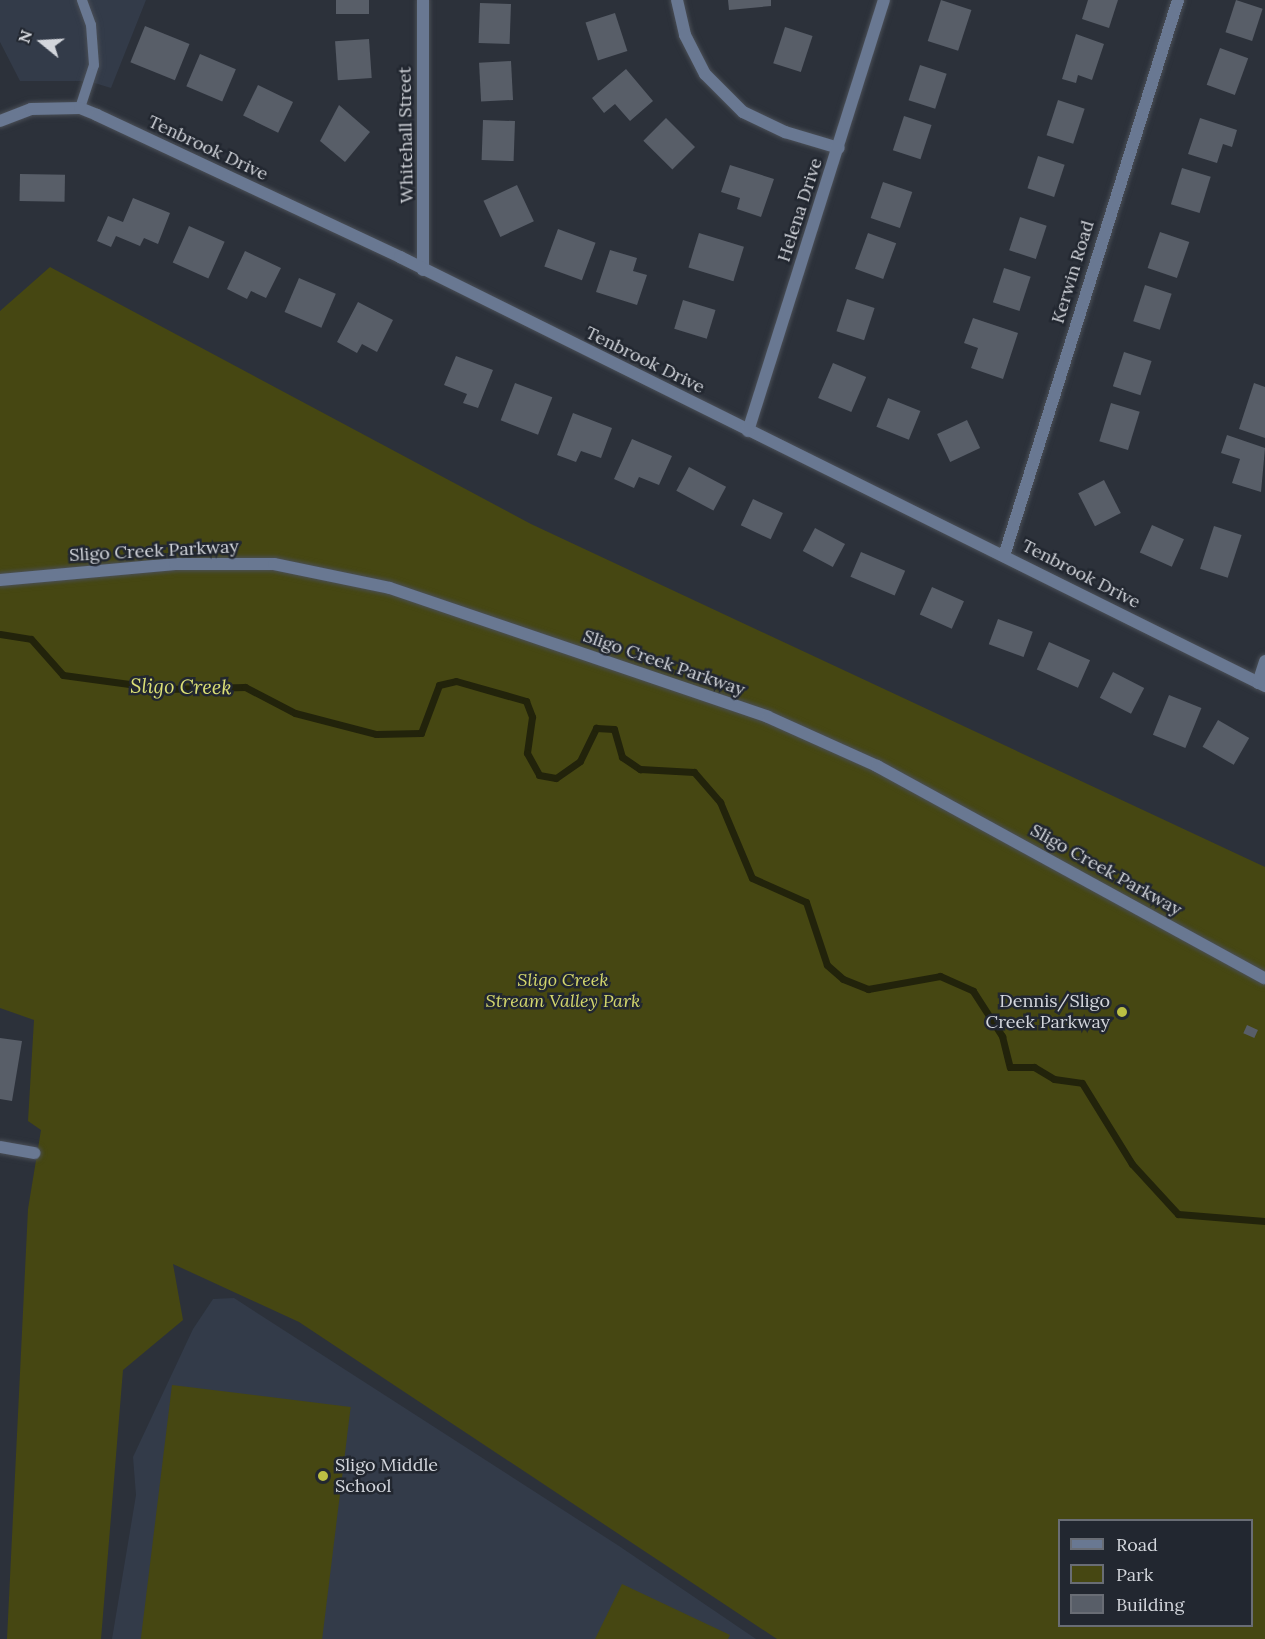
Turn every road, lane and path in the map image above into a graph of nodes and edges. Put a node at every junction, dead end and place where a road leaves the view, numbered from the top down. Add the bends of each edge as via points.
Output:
1 (82, 0) edge
2 (423, 0) edge
3 (677, 0) edge
4 (884, 0) edge
5 (1178, 0) edge
6 (80, 108) junction
7 (0, 121) edge
8 (839, 148) junction
9 (423, 270) junction
10 (748, 431) junction
11 (1004, 556) junction
12 (0, 580) edge
13 (1265, 661) edge
14 (1262, 685) edge
15 (1265, 978) edge
16 (0, 1147) edge
17 (34, 1153) dead end

1 - 6 lane via 91,25 94,65
2 - 9 street, Whitehall Street
3 - 8 street via 685,35 705,74 743,112 785,132
4 - 8 street, Helena Drive
5 - 11 street, Kerwin Road
6 - 7 street, Tenbrook Drive via 31,109
6 - 9 street, Tenbrook Drive
8 - 10 street, Helena Drive
9 - 10 street, Tenbrook Drive
10 - 11 street, Tenbrook Drive
11 - 14 street, Tenbrook Drive
12 - 15 street, Sligo Creek Parkway via 176,564 274,564 390,588 768,717 877,766
13 - 14 street
16 - 17 street

